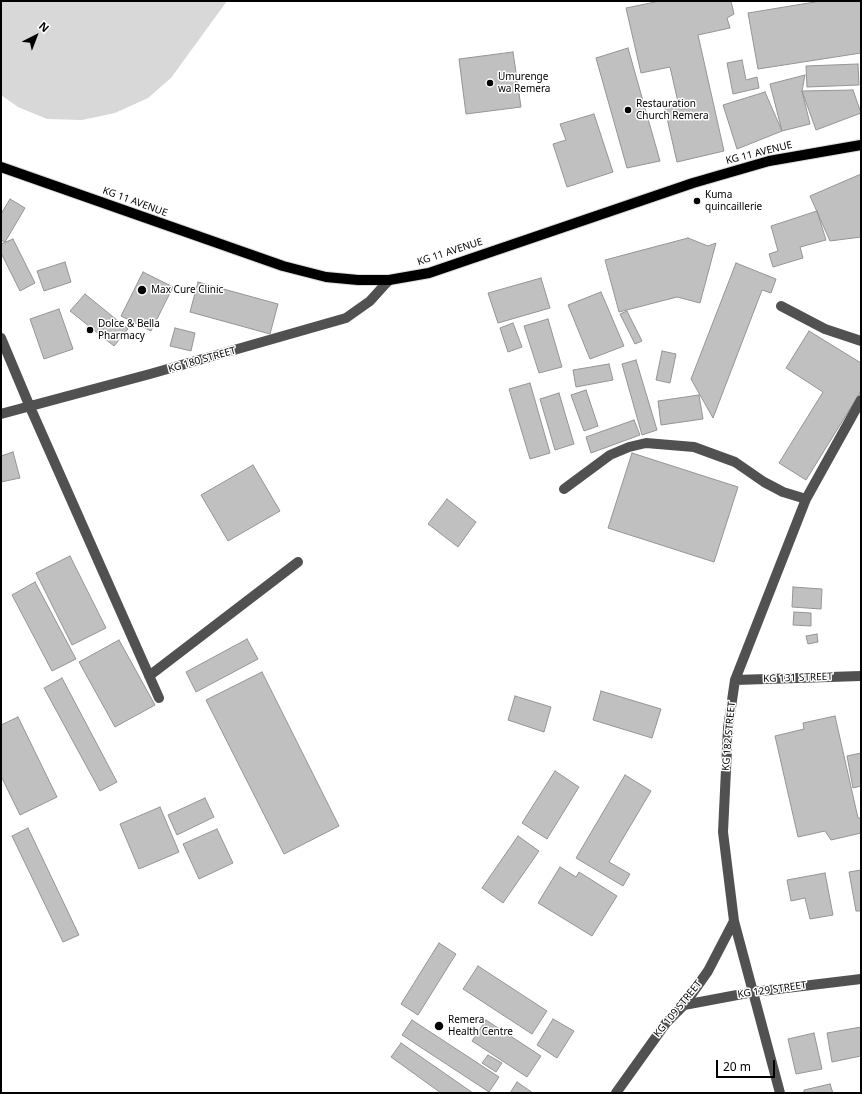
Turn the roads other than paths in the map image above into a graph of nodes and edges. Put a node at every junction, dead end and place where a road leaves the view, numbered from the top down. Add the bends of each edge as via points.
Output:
1 (856, 145) edge
2 (861, 150) edge
3 (1, 167) edge
4 (390, 280) junction
5 (781, 306) dead end
6 (1, 338) edge
7 (861, 341) edge
8 (861, 400) edge
9 (30, 407) junction
10 (1, 414) edge
11 (564, 489) dead end
12 (806, 499) junction
13 (298, 562) dead end
14 (149, 676) junction
15 (861, 676) edge
16 (735, 680) junction
17 (159, 698) dead end
18 (734, 921) junction
19 (861, 979) edge
20 (753, 992) junction
21 (684, 1005) junction
22 (616, 1093) edge
23 (780, 1093) edge

1 - 2 street
1 - 4 main road, KG 11 AVENUE via 761,163 693,183 430,273
3 - 4 main road, KG 11 AVENUE via 283,266 326,277
4 - 9 street, KG 180 STREET via 370,301 346,318
5 - 7 street via 825,329
6 - 9 street
8 - 12 street, KG 182 STREET
9 - 10 street, KG 180 STREET
9 - 14 street
11 - 12 street via 610,455 629,446 646,443 701,450 735,462 783,492
12 - 16 street, KG 182 STREET
13 - 14 street
14 - 17 street
15 - 16 street, KG 131 STREET
16 - 18 street, KG 182 STREET via 728,728 723,832
18 - 20 street, KG 182 STREET
18 - 21 street, KG 109 STREET via 708,971
19 - 20 street, KG 129 STREET
20 - 21 street, KG 129 STREET
20 - 23 street, KG 182 STREET
21 - 22 street, KG 109 STREET via 666,1023

